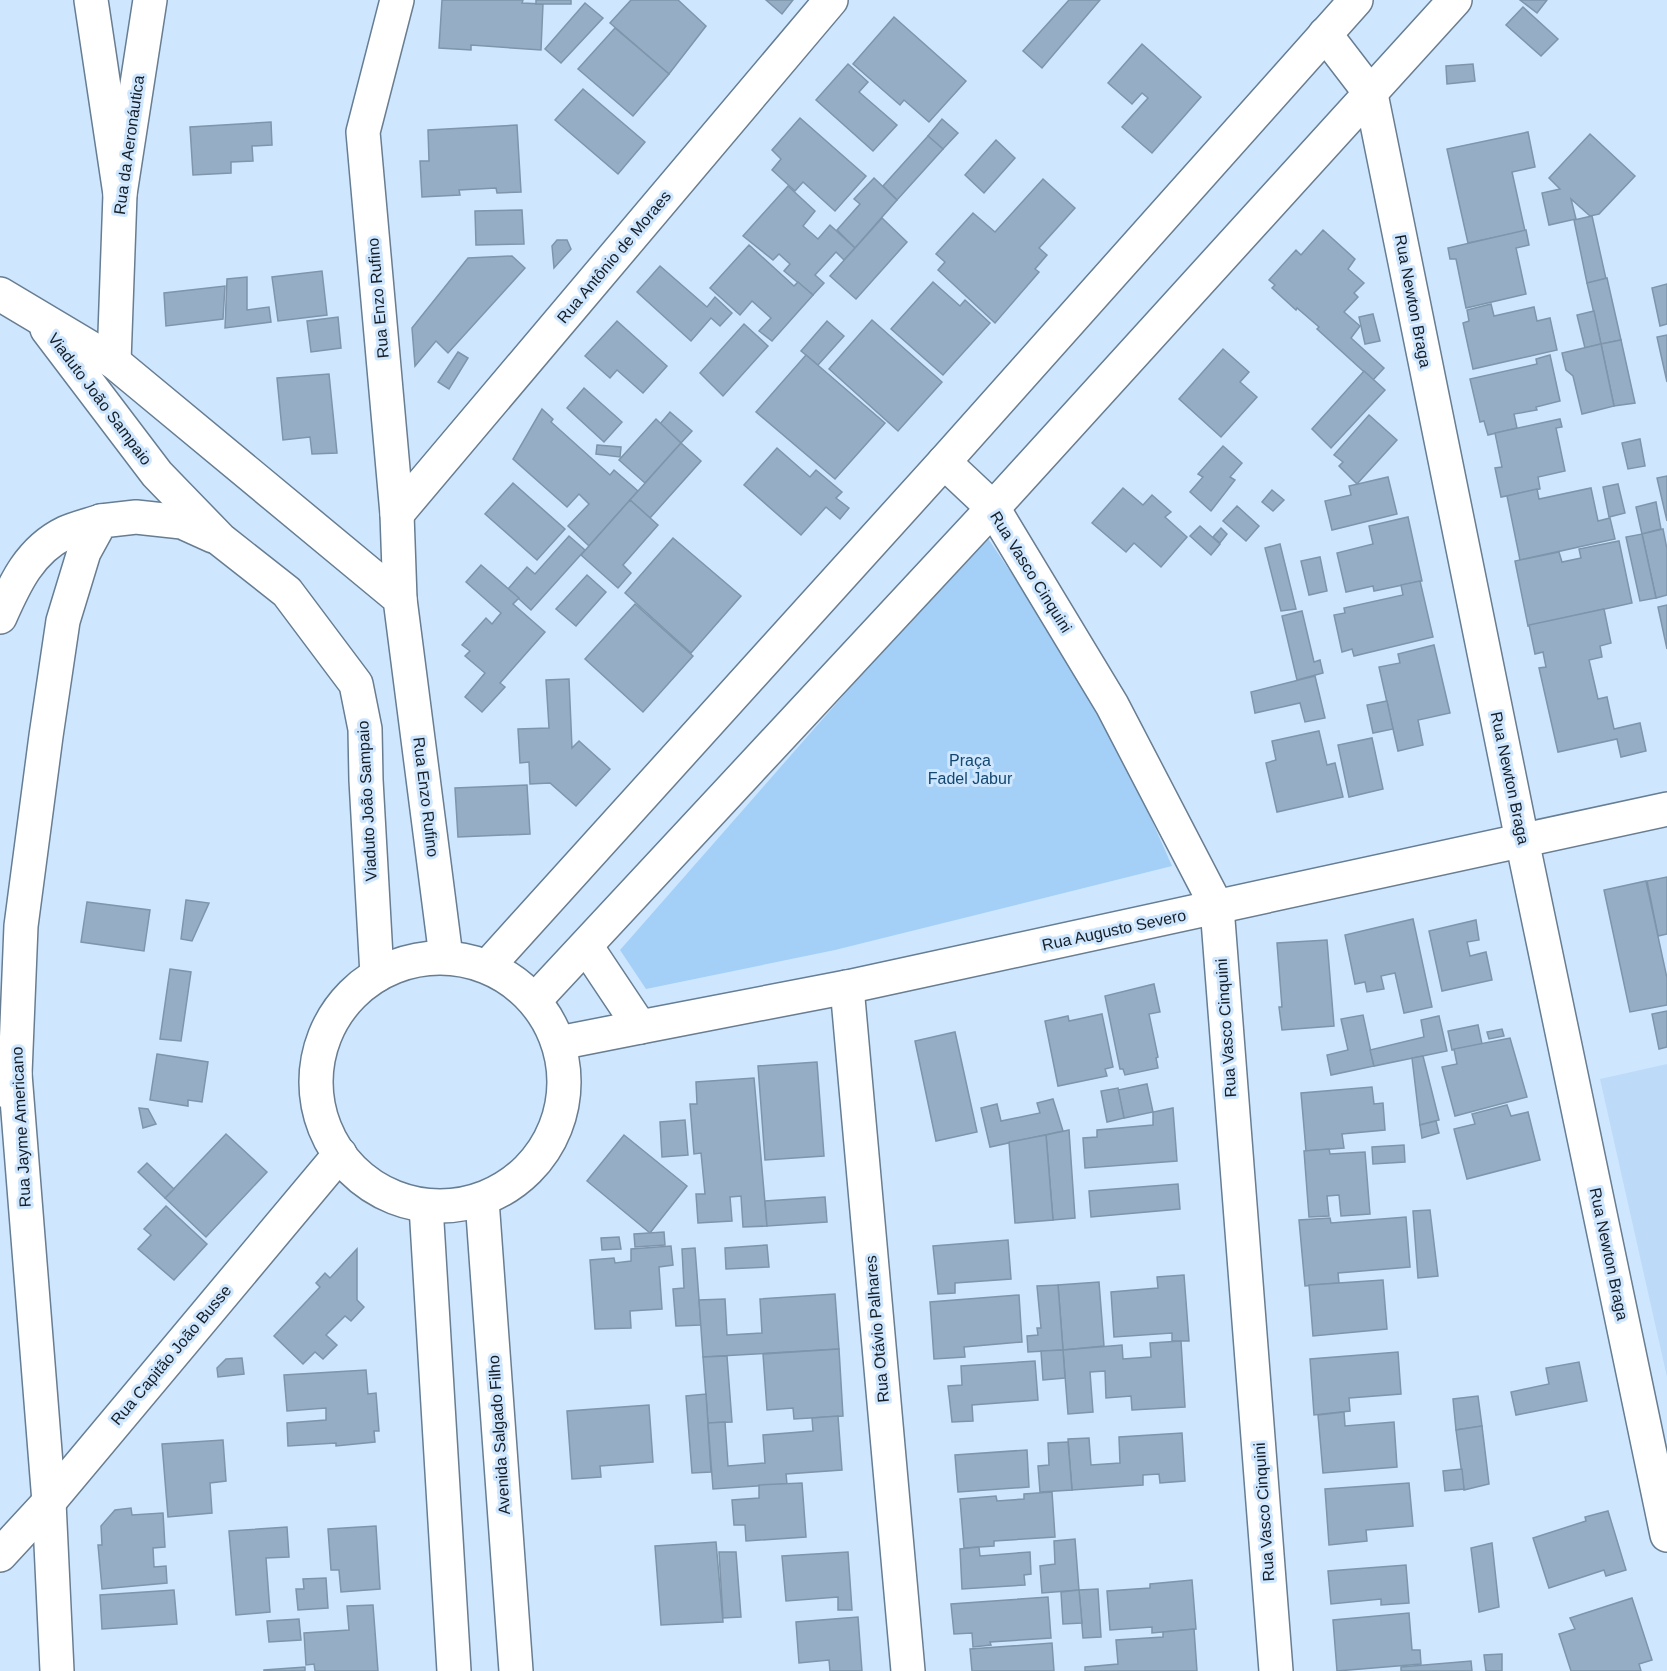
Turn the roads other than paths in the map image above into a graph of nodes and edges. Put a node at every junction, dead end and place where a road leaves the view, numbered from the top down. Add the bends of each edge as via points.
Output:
1 (91, 0) edge
2 (150, 0) edge
3 (397, 0) edge
4 (831, 0) edge
5 (1356, 0) edge
6 (1455, 0) edge
7 (1325, 34) junction
8 (1371, 94) junction
9 (120, 194) junction
10 (0, 294) edge
11 (39, 317) junction
12 (114, 362) junction
13 (944, 462) junction
14 (993, 508) junction
15 (397, 514) junction
16 (101, 521) junction
17 (221, 540) junction
18 (400, 599) junction
19 (0, 617) edge
20 (1667, 809) edge
21 (1522, 840) junction
22 (1216, 907) junction
23 (585, 946) junction
24 (447, 957) junction
25 (488, 966) junction
26 (377, 975) junction
27 (847, 987) junction
28 (535, 1000) junction
29 (640, 1027) junction
30 (559, 1043) junction
31 (7, 1082) edge
32 (332, 1142) junction
33 (482, 1200) junction
34 (426, 1206) junction
35 (49, 1502) junction
36 (1667, 1535) edge
37 (0, 1554) edge
38 (57, 1671) edge
39 (454, 1671) edge
40 (516, 1671) edge
41 (908, 1671) edge
42 (1276, 1671) edge

1 - 9 main road
2 - 9 main road, Rua da Aeronáutica
3 - 15 main road, Rua Enzo Rufino via 363,132
4 - 15 main road, Rua Antônio de Moraes
5 - 7 main road
6 - 8 main road
7 - 8 main road, Rua Newton Braga
7 - 13 main road
8 - 14 main road
8 - 21 main road, Rua Newton Braga
9 - 12 main road, Rua da Aeronáutica
10 - 11 main road, Viaduto João Sampaio
11 - 12 main road, Viaduto João Sampaio
11 - 17 main road, Viaduto João Sampaio via 157,474
12 - 18 main road, Viaduto João Sampaio
13 - 14 main road, Rua Vasco Cinquini
13 - 25 main road
14 - 22 main road, Rua Vasco Cinquini via 1112,705
14 - 23 main road
15 - 18 main road, Rua Enzo Rufino
16 - 17 main road via 136,517 182,522
16 - 19 main road via 64,533 39,552 19,575
16 - 31 main road, Rua Jayme Americano via 84,552 63,621 21,926
17 - 26 main road, Viaduto João Sampaio via 287,592 356,684 365,729
18 - 24 main road, Rua Enzo Rufino
20 - 21 main road, Rua Augusto Severo
21 - 22 main road, Rua Augusto Severo
21 - 36 main road, Rua Newton Braga
22 - 27 main road, Rua Augusto Severo
22 - 42 main road, Rua Vasco Cinquini
23 - 28 main road
23 - 29 main road
24 - 25 main road
24 - 26 main road via 398,964
25 - 28 main road via 513,980
26 - 32 main road via 335,1013 319,1050 315,1090
27 - 29 main road, Rua Augusto Severo
27 - 41 main road, Rua Otávio Palhares
28 - 30 main road
29 - 30 main road, Rua Augusto Severo
30 - 33 main road via 565,1091 552,1138 523,1175
31 - 35 main road, Rua Jayme Americano
32 - 34 main road via 347,1164 382,1192
32 - 35 main road, Rua Capitão João Busse
33 - 34 main road
33 - 40 main road, Avenida Salgado Filho
34 - 39 main road
35 - 37 main road, Rua Capitão João Busse
35 - 38 main road, Rua Jayme Americano

